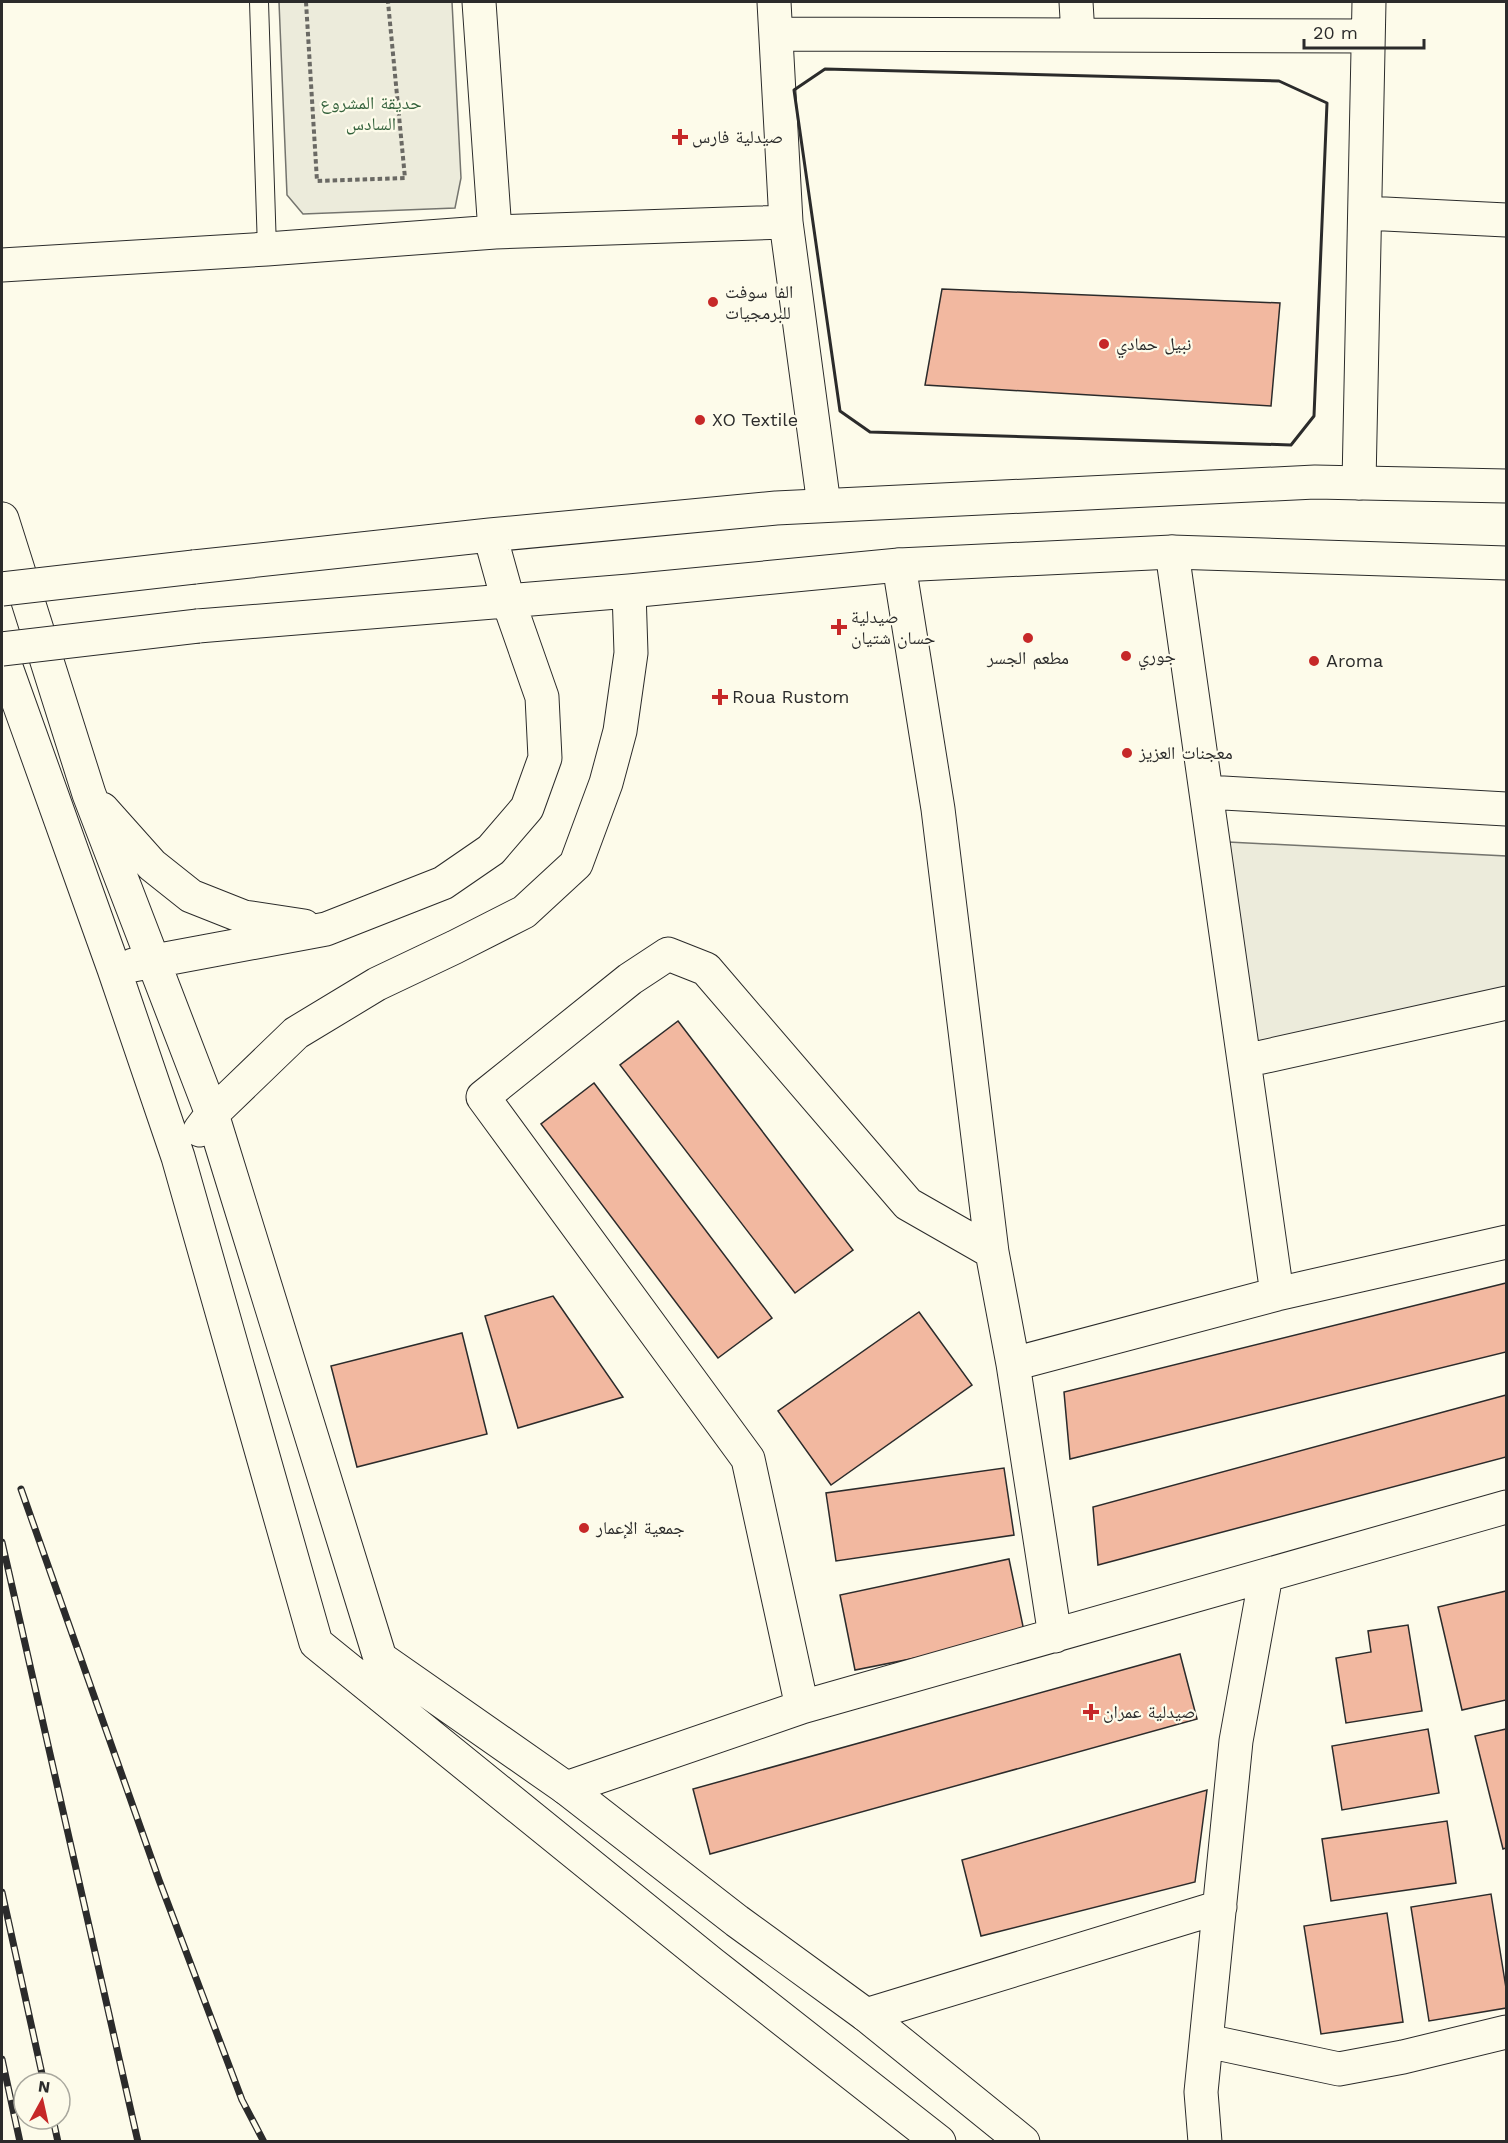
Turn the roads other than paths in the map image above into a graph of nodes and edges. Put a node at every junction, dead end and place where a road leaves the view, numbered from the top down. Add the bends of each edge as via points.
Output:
1 (259, 2) edge
2 (479, 2) edge
3 (774, 2) edge
4 (1076, 2) edge
5 (1370, 2) edge
6 (777, 34) junction
7 (1078, 35) junction
8 (1368, 36) junction
9 (1365, 213) junction
10 (1506, 220) edge
11 (786, 222) junction
12 (495, 232) junction
13 (267, 249) junction
14 (2, 265) edge
15 (1359, 483) junction
16 (1506, 486) edge
17 (824, 505) junction
18 (2, 519) edge
19 (490, 535) junction
20 (1172, 552) junction
21 (1506, 563) edge
22 (899, 565) junction
23 (2, 589) edge
24 (629, 591) junction
25 (508, 600) junction
26 (2, 648) edge
27 (2, 656) edge
28 (1206, 792) junction
29 (89, 794) junction
30 (1506, 809) edge
31 (326, 929) junction
32 (154, 962) junction
33 (114, 969) junction
34 (1506, 1003) edge
35 (1244, 1061) junction
36 (212, 1114) junction
37 (178, 1158) junction
38 (1506, 1242) edge
39 (992, 1252) junction
40 (1277, 1294) junction
41 (1013, 1364) junction
42 (1506, 1507) edge
43 (1266, 1575) junction
44 (1055, 1636) junction
45 (802, 1707) junction
46 (566, 1788) junction
47 (1220, 1907) junction
48 (737, 1921) junction
49 (711, 1964) junction
50 (866, 2015) junction
51 (1506, 2032) edge
52 (1207, 2041) junction
53 (939, 2142) edge
54 (1023, 2142) edge
55 (1204, 2142) edge

1 - 13 lane
2 - 12 street
3 - 6 street
4 - 7 street
5 - 8 street
6 - 7 street
6 - 11 street
7 - 8 street
8 - 9 street
9 - 10 street
9 - 15 street
11 - 12 street
11 - 17 street
12 - 13 street
13 - 14 street
15 - 16 street
15 - 17 street
17 - 19 street
18 - 29 street
19 - 23 street, bridge
19 - 25 street
20 - 21 street
20 - 22 street
20 - 28 street
22 - 24 street
22 - 39 street via 938,809
24 - 25 street
24 - 36 street via 631,653 620,731 606,783 576,864 524,912 377,984 296,1034
25 - 26 street, bridge via 198,626
25 - 31 street via 542,697 545,758 527,808 491,850 443,883
27 - 33 street
28 - 30 street
28 - 35 street
29 - 31 street via 152,865 191,896 244,916
29 - 32 street
31 - 32 street
32 - 33 street
32 - 36 street
33 - 37 street
34 - 35 street
35 - 40 street
36 - 37 street
36 - 46 street via 380,1658
37 - 49 street via 316,1643
38 - 40 street
39 - 41 street
39 - 45 street via 908,1203 706,969 668,954 630,979 483,1097 748,1459
40 - 41 street
41 - 44 street
42 - 43 street
43 - 44 street
43 - 47 street via 1236,1741
44 - 45 street
45 - 46 street
46 - 48 street
47 - 50 street
47 - 52 street
48 - 49 street
48 - 50 street
49 - 53 street
50 - 54 street
51 - 52 street via 1339,2069
52 - 55 street via 1202,2092

